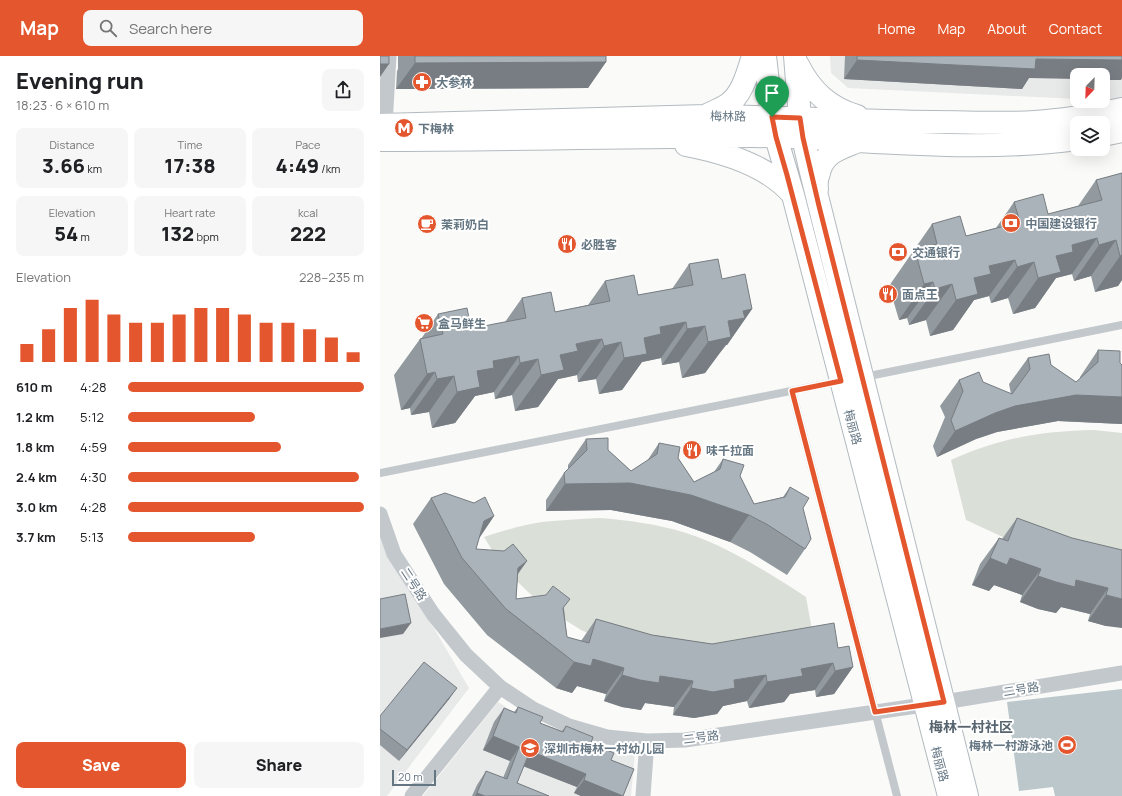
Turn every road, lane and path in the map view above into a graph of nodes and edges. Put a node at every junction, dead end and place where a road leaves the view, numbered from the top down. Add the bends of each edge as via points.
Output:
1 (389, 56) edge
2 (753, 56) edge
3 (765, 56) edge
4 (795, 57) edge
5 (1122, 109) edge
6 (706, 116) junction
7 (884, 121) junction
8 (774, 127) junction
9 (802, 128) junction
10 (382, 130) edge
11 (1122, 131) edge
12 (1110, 134) edge
13 (645, 136) junction
14 (1070, 140) edge
15 (858, 141) junction
16 (793, 195) junction
17 (819, 206) junction
18 (1122, 325) edge
19 (851, 379) junction
20 (792, 391) junction
21 (380, 473) edge
22 (380, 514) edge
23 (1122, 673) edge
24 (500, 687) junction
25 (934, 703) junction
26 (875, 712) junction
27 (647, 741) junction
28 (412, 796) edge
29 (643, 796) edge
30 (897, 796) edge
31 (949, 796) edge
32 (967, 796) edge

1 - 10 street
2 - 6 main road via 735,98 728,105
3 - 8 main road, 梅丽路
4 - 7 main road via 805,78 816,92 831,104 848,114
4 - 9 main road, 梅丽路
5 - 7 main road, 梅林路 via 1034,122
6 - 8 main road, 梅林路
6 - 10 main road, 梅林路
7 - 9 main road, 梅林路
8 - 9 main road, 梅林路
8 - 13 main road, 梅林路 via 752,136
8 - 16 main road, 梅丽路
9 - 15 main road, 梅林路
9 - 17 main road, 梅丽路
10 - 13 main road, 梅林路
11 - 12 main road
13 - 16 main road via 740,160 761,169
14 - 15 main road, 梅林路 via 992,146
15 - 17 main road via 834,151 820,166 816,183
16 - 19 main road, 梅丽路
17 - 19 main road, 梅丽路
18 - 19 lane
19 - 20 lane
19 - 25 main road, 梅丽路
20 - 21 lane
20 - 26 lane
22 - 24 street, 二号路 via 394,554 433,614 466,655
23 - 25 street, 二号路
24 - 27 street, 二号路 via 533,709 569,726 607,736
24 - 28 street
25 - 26 street, 二号路
25 - 31 main road, 梅丽路
25 - 32 main road, 梅丽路
26 - 27 street, 二号路 via 685,740
26 - 30 lane
27 - 29 street

